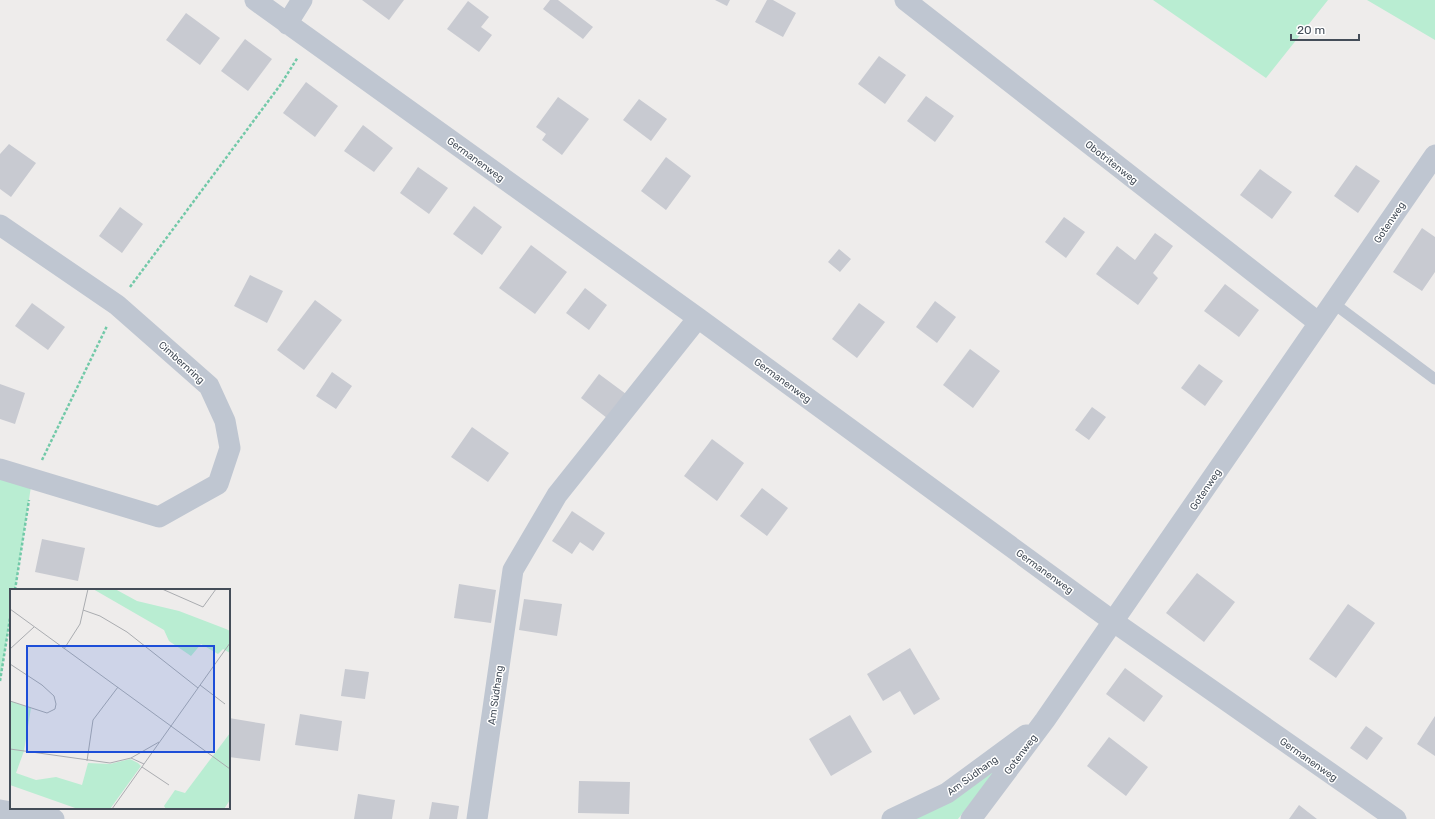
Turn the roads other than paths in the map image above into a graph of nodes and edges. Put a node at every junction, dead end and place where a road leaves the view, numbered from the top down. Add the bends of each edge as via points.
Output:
1 (255, 0) edge
2 (302, 0) edge
3 (906, 0) edge
4 (287, 24) junction
5 (1435, 155) edge
6 (0, 225) edge
7 (1333, 304) junction
8 (698, 318) junction
9 (1319, 323) junction
10 (1435, 379) edge
11 (0, 469) edge
12 (1114, 622) junction
13 (1046, 720) junction
14 (0, 810) edge
15 (54, 819) edge
16 (477, 819) edge
17 (892, 819) edge
18 (971, 819) edge
19 (1396, 819) edge

1 - 4 street, Germanenweg
2 - 4 street
3 - 9 street, Obotritenweg
4 - 8 street, Germanenweg
5 - 7 street, Gotenweg
6 - 11 street, Cimbernring via 117,305 209,386 225,421 230,448 218,484 159,517
7 - 9 street, Gotenweg
7 - 10 lane
8 - 12 street, Germanenweg
8 - 16 street, Am Südhang via 557,495 513,570
9 - 12 street, Gotenweg
12 - 13 street, Gotenweg
12 - 19 street, Germanenweg
13 - 17 street, Am Südhang via 947,793
13 - 18 street, Gotenweg
14 - 15 street

